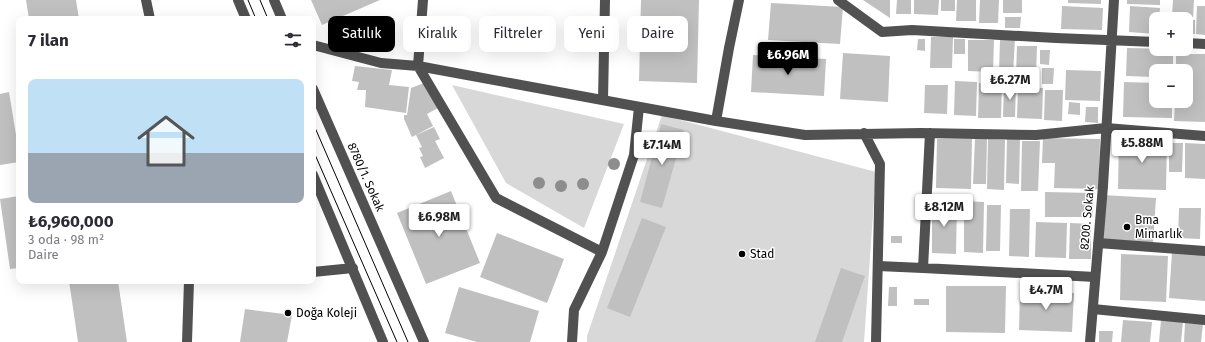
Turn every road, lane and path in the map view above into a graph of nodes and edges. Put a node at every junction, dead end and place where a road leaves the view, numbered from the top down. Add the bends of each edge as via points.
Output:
1 (146, 0) edge
2 (238, 0) edge
3 (274, 0) edge
4 (422, 0) edge
5 (605, 0) edge
6 (739, 0) edge
7 (838, 0) edge
8 (1114, 0) edge
9 (149, 16) edge
10 (245, 16) edge
11 (281, 16) edge
12 (1112, 40) junction
13 (1149, 42) edge
14 (1193, 44) edge
15 (1205, 44) edge
16 (316, 46) edge
17 (418, 66) junction
18 (316, 96) edge
19 (604, 100) junction
20 (639, 107) junction
21 (716, 121) junction
22 (1106, 128) junction
23 (864, 133) junction
24 (930, 133) junction
25 (1205, 136) edge
26 (316, 183) edge
27 (1098, 243) junction
28 (1205, 251) edge
29 (602, 252) junction
30 (878, 266) junction
31 (353, 268) junction
32 (923, 268) junction
33 (316, 272) edge
34 (1095, 278) junction
35 (189, 284) edge
36 (1093, 309) junction
37 (1205, 320) edge
38 (187, 342) edge
39 (383, 342) edge
40 (424, 342) edge
41 (572, 342) edge
42 (876, 342) edge
43 (1090, 342) edge

1 - 9 street
2 - 10 street
3 - 11 street
4 - 17 street
5 - 19 street
6 - 21 street
7 - 12 street via 882,32 912,30
8 - 12 street, 8200. Sokak
12 - 13 street
12 - 22 street, 8200. Sokak
14 - 15 street
16 - 17 street via 381,63
17 - 19 street
17 - 29 street via 496,198
18 - 40 street, 8780/1. Sokak
19 - 20 street
20 - 21 street
20 - 29 street via 634,155
21 - 23 street via 805,136
22 - 24 street via 1036,136
22 - 25 street
22 - 27 street, 8200. Sokak
23 - 24 street
23 - 30 street via 880,164
24 - 32 street
26 - 31 street
27 - 28 street
27 - 34 street, 8200. Sokak
29 - 41 street via 574,310
30 - 32 street
30 - 42 street
31 - 33 street
31 - 39 street
32 - 34 street
34 - 36 street, 8200. Sokak
35 - 38 street
36 - 37 street
36 - 43 street, 8200. Sokak

